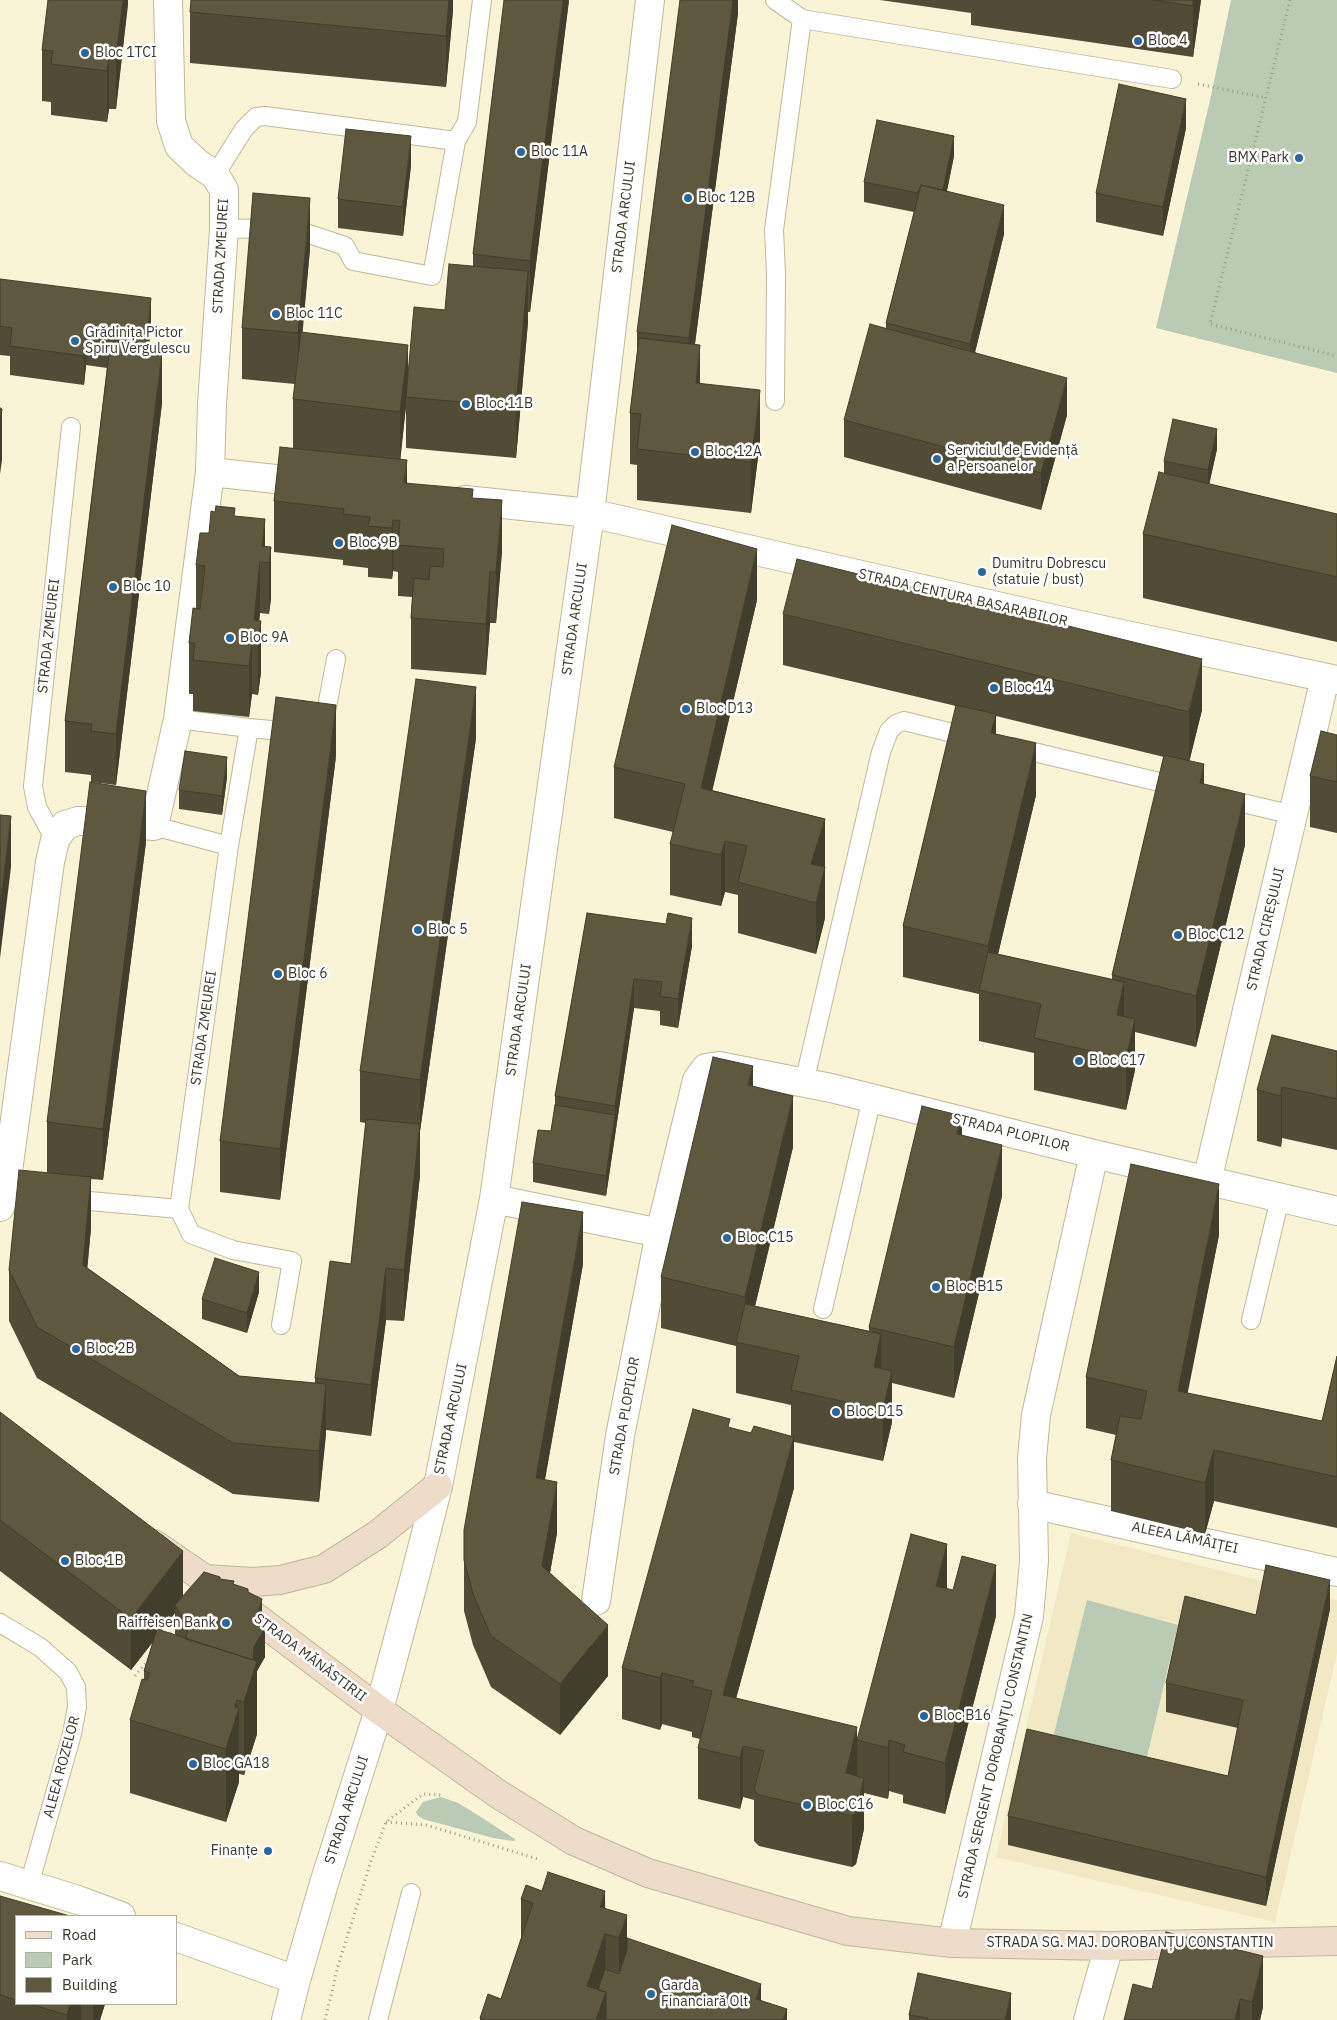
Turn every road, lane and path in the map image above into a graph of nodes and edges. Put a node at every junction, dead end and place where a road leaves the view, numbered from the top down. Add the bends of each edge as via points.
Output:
1 (168, 0) edge
2 (482, 0) edge
3 (650, 0) edge
4 (776, 0) edge
5 (1290, 0) edge
6 (802, 19) junction
7 (1172, 79) joint
8 (1266, 98) junction
9 (456, 141) junction
10 (215, 175) junction
11 (224, 229) junction
12 (1337, 356) edge
13 (775, 401) dead end
14 (71, 427) dead end
15 (210, 472) junction
16 (337, 486) edge
17 (444, 497) edge
18 (590, 513) junction
19 (336, 659) dead end
20 (1331, 679) edge
21 (178, 719) junction
22 (249, 728) junction
23 (1293, 815) junction
24 (154, 826) junction
25 (55, 840) junction
26 (229, 846) junction
27 (804, 1083) junction
28 (872, 1098) junction
29 (1094, 1154) junction
30 (1207, 1181) junction
31 (10, 1198) edge
32 (53, 1198) edge
33 (494, 1198) junction
34 (1280, 1198) junction
35 (179, 1209) junction
36 (1337, 1211) edge
37 (660, 1232) junction
38 (823, 1309) dead end
39 (1251, 1320) dead end
40 (281, 1326) dead end
41 (438, 1486) junction
42 (1032, 1504) junction
43 (132, 1528) edge
44 (1337, 1572) edge
45 (205, 1579) junction
46 (596, 1601) dead end
47 (183, 1618) edge
48 (0, 1623) edge
49 (165, 1639) edge
50 (153, 1654) edge
51 (135, 1676) dead end
52 (380, 1710) junction
53 (442, 1795) dead end
54 (386, 1822) junction
55 (545, 1861) dead end
56 (0, 1876) edge
57 (29, 1885) junction
58 (411, 1893) dead end
59 (118, 1915) edge
60 (178, 1938) edge
61 (1337, 1941) edge
62 (952, 1944) junction
63 (1109, 1946) junction
64 (296, 1980) junction
65 (286, 2020) edge
66 (325, 2020) edge
67 (378, 2020) edge
68 (1088, 2020) edge

1 - 10 street via 172,120 179,146
2 - 9 lane via 467,122
3 - 18 street, STRADA ARCULUI
4 - 6 lane
5 - 8 path
6 - 7 lane
6 - 13 lane via 774,230
7 - 8 path
8 - 12 path via 1210,324
9 - 10 lane via 256,117 244,129
9 - 11 lane via 432,276 353,261 345,246 291,228
10 - 11 street, STRADA ZMEUREI via 224,190
11 - 15 street, STRADA ZMEUREI
14 - 25 lane, STRADA ZMEUREI via 33,786 37,807
15 - 16 street
15 - 21 street, STRADA ZMEUREI
17 - 18 street
18 - 20 street, STRADA CENTURA BASARABILOR
18 - 33 street, STRADA ARCULUI
19 - 22 lane via 322,735
20 - 23 street, STRADA CIREȘULUI
21 - 22 lane
21 - 24 street, STRADA ZMEUREI
22 - 26 lane, STRADA ZMEUREI
23 - 27 lane via 904,721 896,724 889,731 878,762
23 - 30 street, STRADA CIREȘULUI
24 - 25 street via 78,821 65,825
24 - 26 lane
25 - 31 street
26 - 35 lane, STRADA ZMEUREI
27 - 28 street, STRADA PLOPILOR
27 - 37 street, STRADA PLOPILOR via 719,1066 706,1068 697,1080
28 - 29 street, STRADA PLOPILOR
28 - 38 lane
29 - 30 street, STRADA PLOPILOR
29 - 42 street, STRADA SERGENT DOROBANȚU CONSTANTIN via 1036,1415
30 - 34 street, STRADA PLOPILOR
32 - 35 lane
33 - 37 street
33 - 41 street, STRADA ARCULUI
34 - 36 street, STRADA PLOPILOR
34 - 39 lane
35 - 40 lane via 191,1234 233,1250 292,1260
37 - 46 street, STRADA PLOPILOR via 620,1436
41 - 45 street via 377,1535 324,1569 280,1580
41 - 52 street, STRADA ARCULUI
42 - 44 street, ALEEA LĂMÂIȚEI
42 - 62 street, STRADA SERGENT DOROBANȚU CONSTANTIN via 1034,1561 1029,1616
43 - 45 street, STRADA MĂNĂSTIRII
45 - 52 street, STRADA MĂNĂSTIRII
47 - 49 path
48 - 57 lane, ALEEA ROZELOR via 40,1647 68,1672 76,1687 77,1708 72,1734
50 - 51 path
52 - 62 street, STRADA SG. MAJ. DOROBANȚU CONSTANTIN via 498,1794 574,1841 648,1872 848,1931
52 - 64 street, STRADA ARCULUI
53 - 54 path via 423,1794
54 - 55 path via 426,1825
54 - 66 path via 338,1966
56 - 57 street
57 - 59 street
58 - 67 lane
60 - 64 street
61 - 63 street, STRADA SG. MAJ. DOROBANȚU CONSTANTIN
62 - 63 street, STRADA SG. MAJ. DOROBANȚU CONSTANTIN
63 - 68 street
64 - 65 street, STRADA ARCULUI

